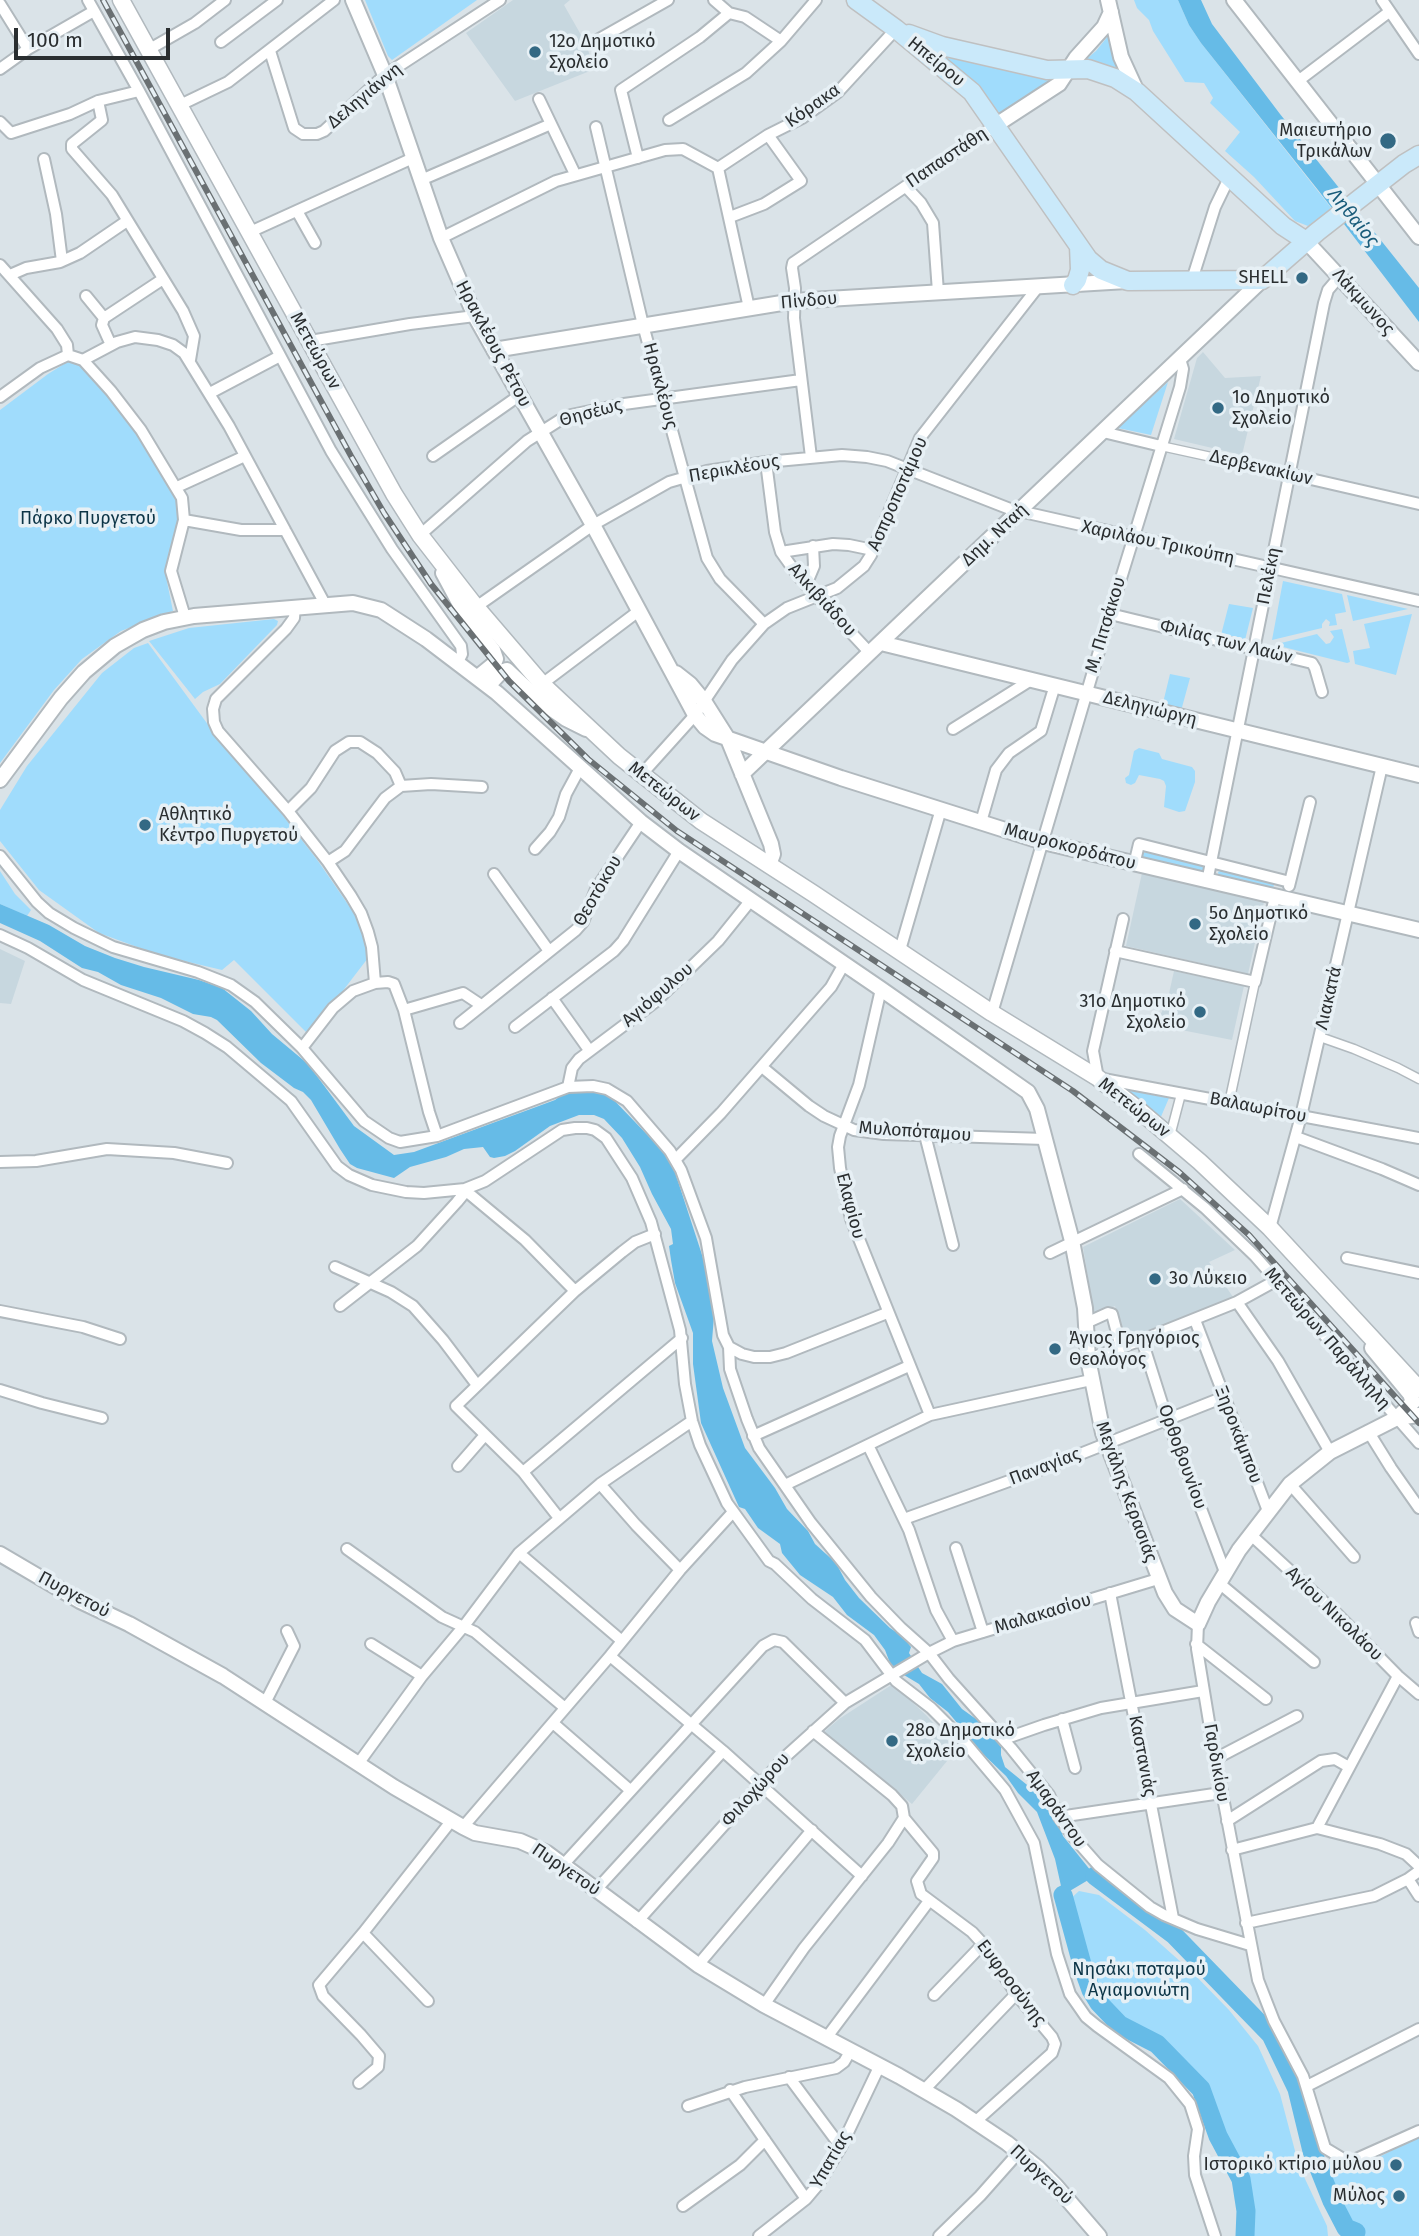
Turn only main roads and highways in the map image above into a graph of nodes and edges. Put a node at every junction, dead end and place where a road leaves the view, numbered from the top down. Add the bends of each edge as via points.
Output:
1 (121, 0) edge
2 (856, 0) edge
3 (896, 29) junction
4 (1414, 156) edge
5 (1311, 237) junction
6 (1079, 246) junction
7 (1073, 285) road end
8 (1417, 1381) edge

1 - 8 main road, Μετεώρων via 378,466 423,538 542,684 641,775 701,821 1098,1078 1170,1136 1270,1228
2 - 3 main road
3 - 5 main road, Ηπείρου via 942,46 1047,69 1088,69 1115,78 1137,92 1283,226
3 - 6 main road, Ηπείρου via 978,98
4 - 5 main road, Ηπείρου
5 - 6 main road, Ηπείρου via 1262,280 1243,288 1192,279 1128,281 1097,267
6 - 7 main road via 1080,270

